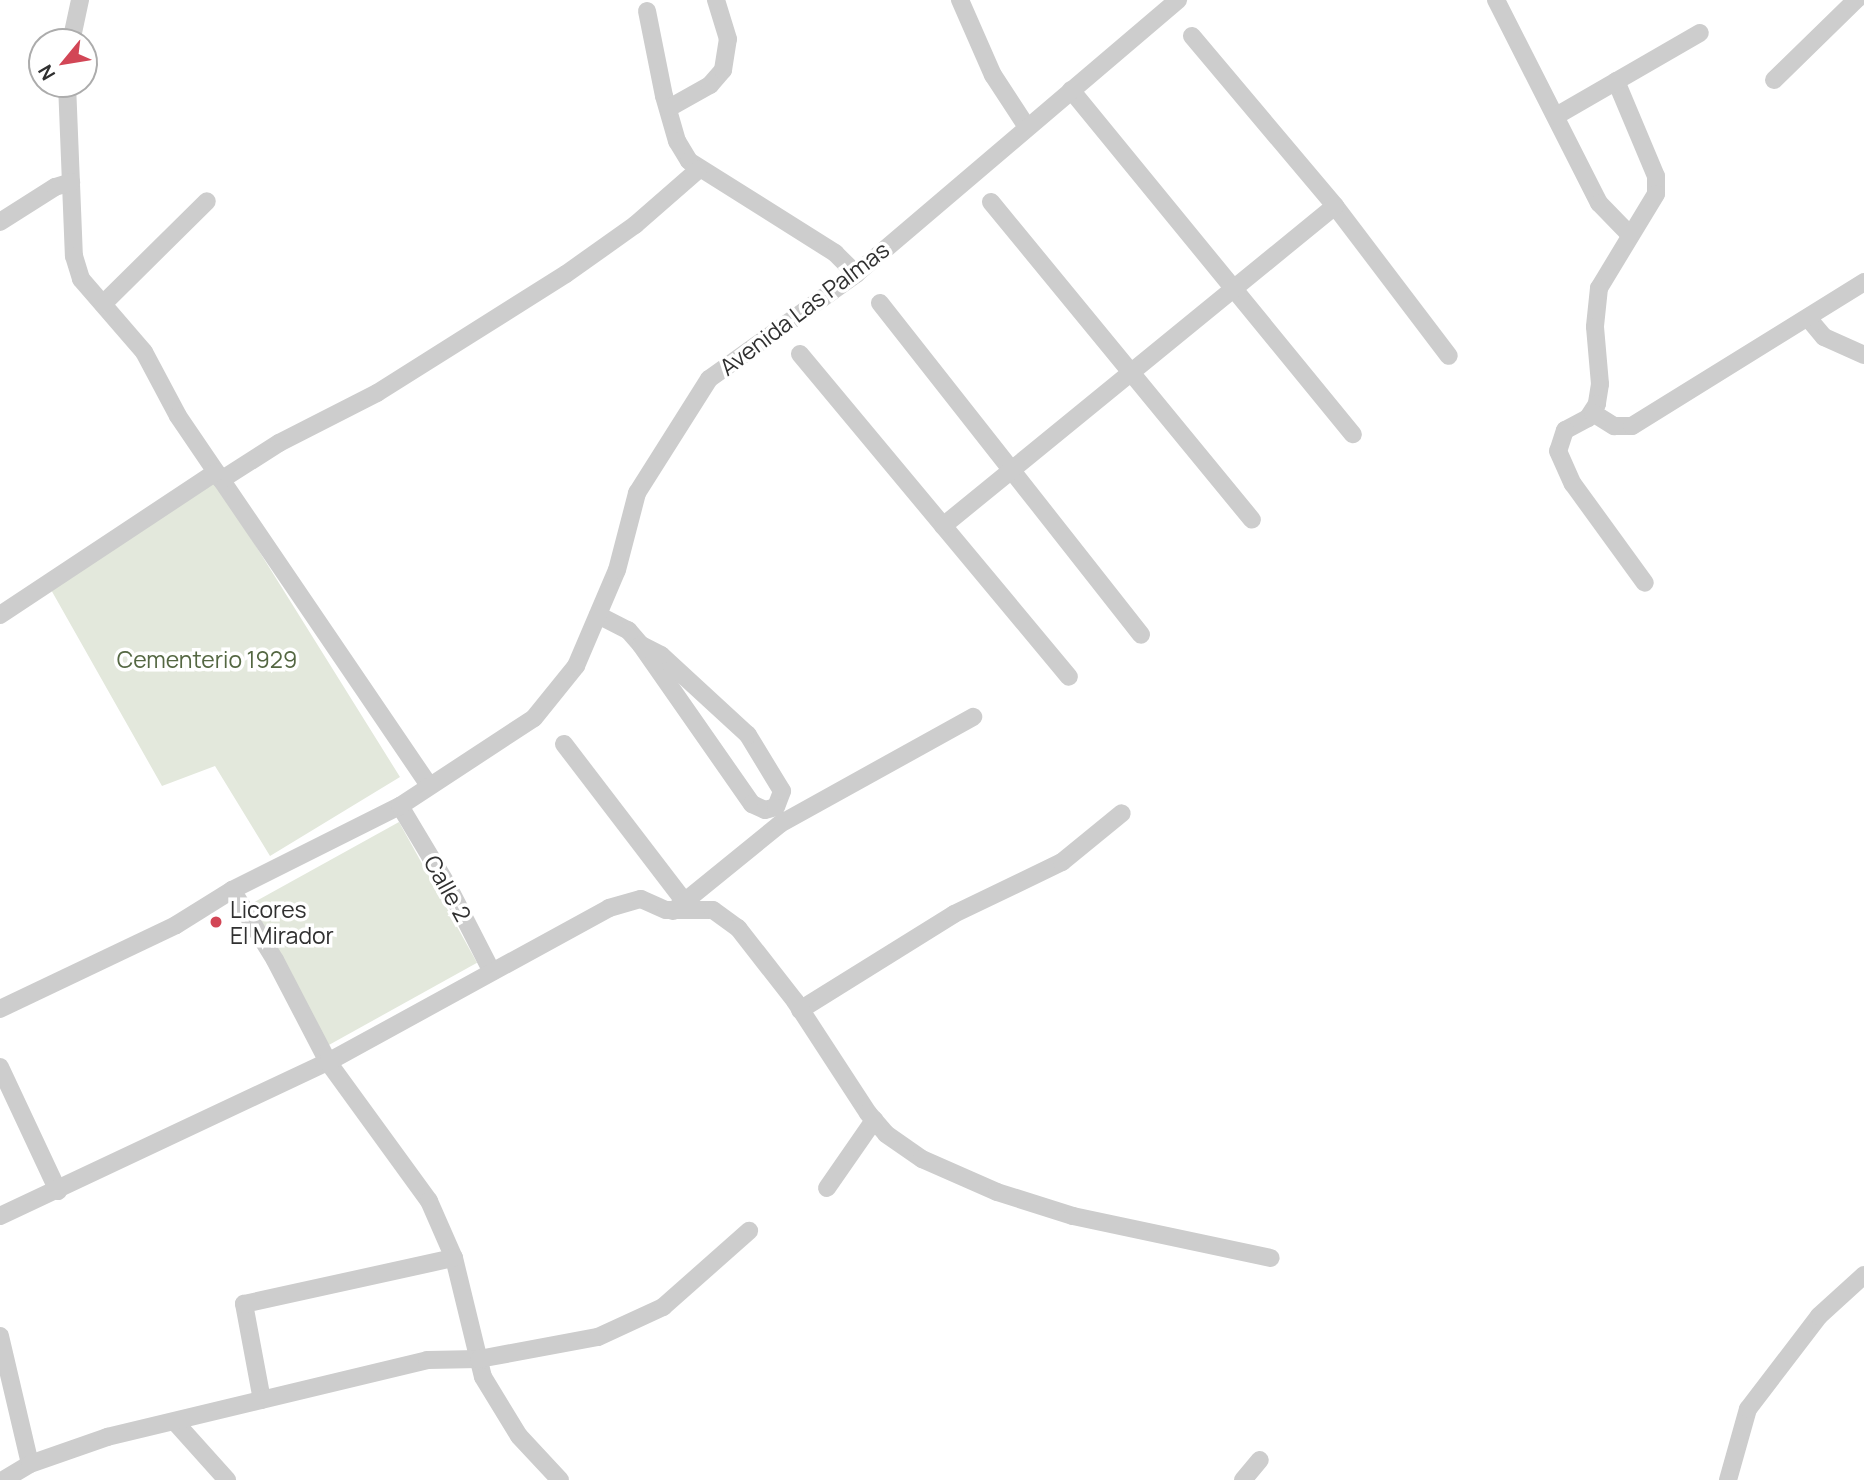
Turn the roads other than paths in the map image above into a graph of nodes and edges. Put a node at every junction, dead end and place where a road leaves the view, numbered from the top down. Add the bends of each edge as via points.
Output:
1 (80, 0) edge
2 (716, 0) edge
3 (960, 0) edge
4 (1178, 0) edge
5 (1496, 0) edge
6 (1856, 0) edge
7 (647, 11) dead end
8 (74, 28) edge
9 (1700, 33) dead end
10 (1192, 36) dead end
11 (1774, 80) dead end
12 (1616, 81) junction
13 (1071, 90) junction
14 (67, 98) edge
15 (669, 108) junction
16 (1556, 116) junction
17 (1027, 127) junction
18 (698, 170) junction
19 (71, 182) junction
20 (207, 201) dead end
21 (991, 202) dead end
22 (1335, 206) junction
23 (0, 222) edge
24 (1630, 235) junction
25 (856, 274) junction
26 (1864, 282) edge
27 (1233, 290) junction
28 (880, 303) dead end
29 (103, 304) junction
30 (1808, 318) junction
31 (800, 354) dead end
32 (1864, 355) edge
33 (1450, 356) dead end
34 (1131, 373) junction
35 (1594, 413) junction
36 (1353, 434) dead end
37 (1012, 471) junction
38 (218, 476) junction
39 (1252, 520) dead end
40 (943, 526) junction
41 (1645, 583) dead end
42 (0, 615) edge
43 (598, 615) junction
44 (1141, 635) dead end
45 (641, 645) junction
46 (1069, 677) dead end
47 (973, 717) dead end
48 (564, 744) dead end
49 (429, 785) junction
50 (400, 806) junction
51 (1122, 813) dead end
52 (232, 890) junction
53 (678, 906) junction
54 (492, 972) junction
55 (0, 1009) edge
56 (800, 1010) junction
57 (328, 1062) junction
58 (0, 1068) edge
59 (874, 1120) junction
60 (827, 1188) dead end
61 (58, 1191) junction
62 (0, 1216) edge
63 (749, 1231) dead end
64 (454, 1258) junction
65 (1271, 1258) dead end
66 (1864, 1275) edge
67 (0, 1336) edge
68 (479, 1359) junction
69 (262, 1400) junction
70 (176, 1422) junction
71 (1260, 1460) dead end
72 (30, 1464) junction
73 (3, 1480) edge
74 (227, 1480) edge
75 (560, 1480) edge
76 (1243, 1480) edge
77 (1728, 1480) edge

1 - 8 street
2 - 15 street via 728,39 723,70 710,85
3 - 17 street via 988,67
4 - 13 street, Avenida Las Palmas
5 - 16 street
6 - 11 street
7 - 15 street
9 - 12 street
10 - 22 street
12 - 16 street
12 - 24 street via 1657,185 1652,202
13 - 17 street, Avenida Las Palmas
13 - 27 street
14 - 19 street
15 - 18 street via 681,150
16 - 24 street via 1599,202
17 - 25 street, Avenida Las Palmas
18 - 25 street via 835,253
18 - 38 street via 635,225 566,274 377,393
19 - 23 street
19 - 29 street via 74,256 81,279
20 - 29 street
21 - 34 street
22 - 27 street
22 - 33 street
24 - 35 street via 1599,288 1595,336 1600,384
25 - 43 street, Avenida Las Palmas via 709,379 637,493 617,570
26 - 30 street
27 - 34 street
27 - 36 street
28 - 37 street
29 - 38 street via 144,352
30 - 32 street via 1824,337
30 - 35 street via 1632,425 1614,426
31 - 40 street
34 - 37 street
34 - 39 street
35 - 41 street via 1562,435 1560,459
37 - 40 street
37 - 44 street
38 - 42 street
38 - 49 street
40 - 46 street
43 - 45 street via 628,631
43 - 49 street, Avenida Las Palmas via 576,666 534,718
45 - 45 street via 661,655 748,735 782,791 776,807 765,810 752,804
47 - 53 street via 780,824
48 - 53 street
49 - 50 street, Avenida Las Palmas
50 - 52 street, Avenida Las Palmas
50 - 54 street, Calle 2
51 - 56 street via 1062,862 954,914
52 - 55 street, Avenida Las Palmas via 176,925
52 - 57 street
53 - 54 street via 641,898 626,901
53 - 56 street via 713,910 729,920
54 - 57 street
56 - 59 street
57 - 61 street
57 - 64 street via 429,1201
58 - 61 street
59 - 60 street
59 - 65 street via 922,1159 997,1192 1073,1216
61 - 62 street
63 - 68 street via 663,1307 624,1329
64 - 68 street
64 - 69 street via 244,1304
66 - 77 street via 1819,1316 1748,1409
67 - 72 street
68 - 69 street via 427,1360
68 - 75 street via 504,1415
69 - 70 street
70 - 72 street via 107,1437
70 - 74 street
71 - 76 street
72 - 73 street

